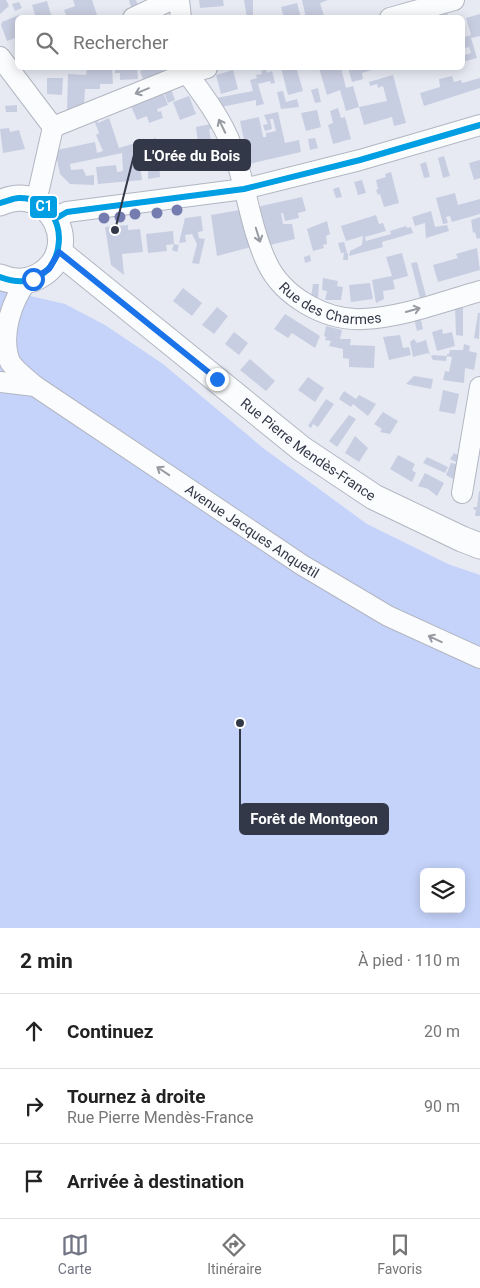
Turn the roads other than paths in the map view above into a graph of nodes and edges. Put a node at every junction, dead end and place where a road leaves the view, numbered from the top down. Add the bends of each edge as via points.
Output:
1 (171, 0) edge
2 (179, 0) edge
3 (454, 0) edge
4 (139, 15) edge
5 (181, 15) edge
6 (401, 15) edge
7 (0, 57) edge
8 (187, 70) edge
9 (12, 73) edge
10 (480, 125) edge
11 (53, 127) junction
12 (244, 189) junction
13 (33, 200) junction
14 (0, 203) edge
15 (56, 218) junction
16 (59, 252) junction
17 (0, 276) edge
18 (27, 281) junction
19 (480, 291) edge
20 (0, 382) edge
21 (35, 386) junction
22 (480, 386) edge
23 (462, 493) dead end
24 (480, 546) edge
25 (480, 658) edge

1 - 4 street
2 - 5 street
3 - 6 street
7 - 9 street
8 -> 11 street
12 -> 8 street, Rue des Charmes via 232,147 216,112
9 - 11 street
10 - 12 street
11 - 13 street via 39,189
12 - 15 street via 67,212
12 -> 19 street, Rue des Charmes via 267,263 295,297 314,309 342,318 362,320 396,315
13 - 14 main road via 16,198
13 - 15 main road
15 - 16 main road via 60,234
16 - 18 main road via 49,269
16 - 24 main road, Rue Pierre Mendès-France via 302,449 374,497
17 - 18 main road
18 - 21 street, Avenue Jacques Anquetil via 5,316 4,351 10,363
20 - 21 street, Avenue Jacques Anquetil
25 -> 21 street, Avenue Jacques Anquetil via 388,616 302,565
22 - 23 street

